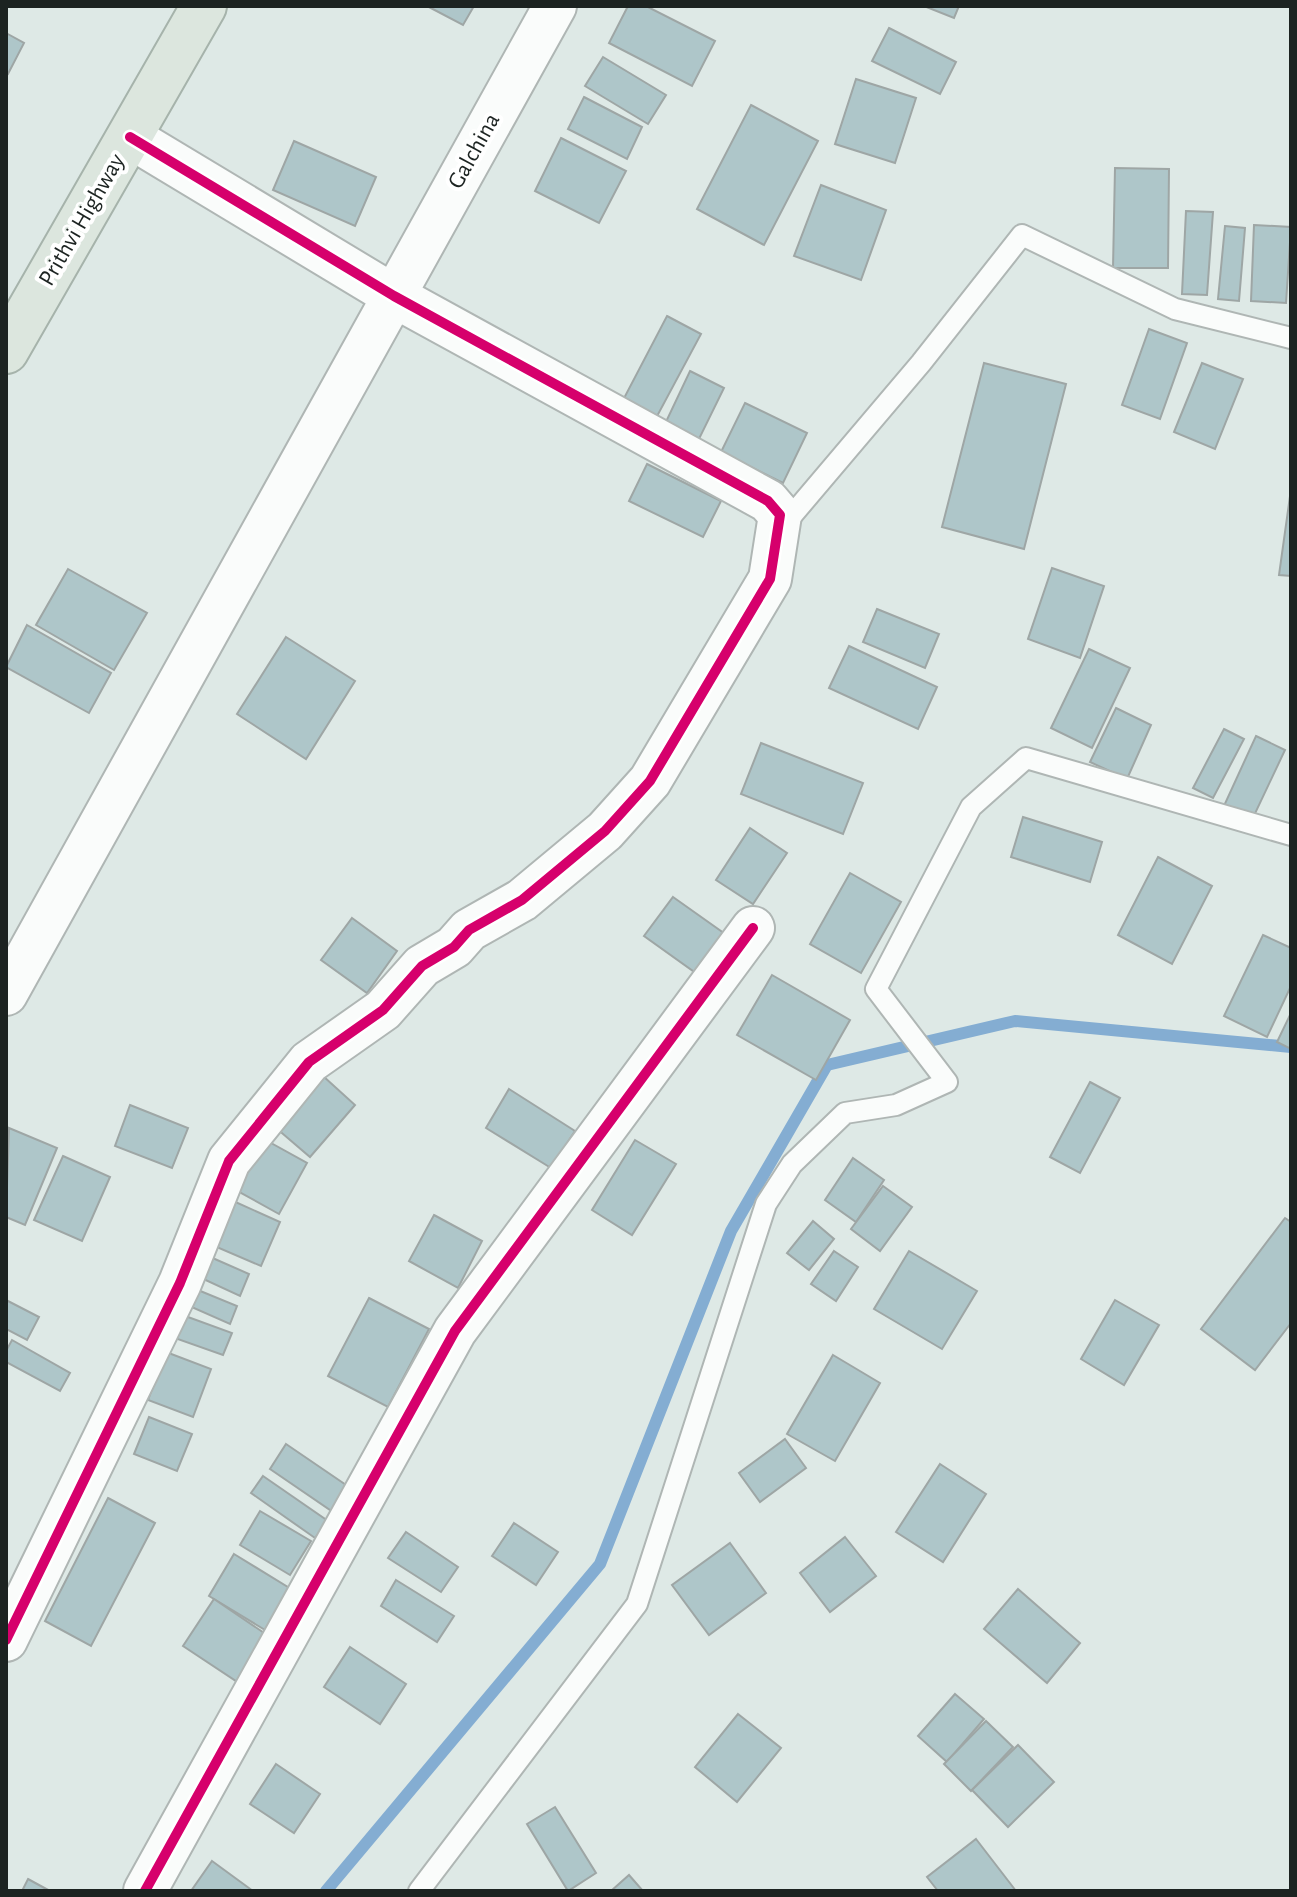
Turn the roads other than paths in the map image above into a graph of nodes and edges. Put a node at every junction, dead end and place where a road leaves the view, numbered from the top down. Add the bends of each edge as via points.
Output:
1 (204, 6) edge
2 (555, 6) edge
3 (130, 137) junction
4 (394, 296) junction
5 (1291, 338) edge
6 (6, 351) edge
7 (780, 529) junction
8 (1291, 835) edge
9 (753, 928) dead end
10 (6, 994) edge
11 (6, 1640) edge
12 (145, 1891) edge
13 (419, 1891) edge

1 - 3 highway, Prithvi Highway
2 - 4 street, Galchina
3 - 4 street
3 - 6 highway, Prithvi Highway
4 - 7 street via 768,501 780,515
4 - 10 street, Galchina
5 - 7 lane via 1175,309 1022,235
7 - 11 street via 770,579 650,781 605,831 546,881 469,930 454,947 422,966 383,1010 309,1062 229,1161 180,1283
8 - 13 lane via 1026,758 971,807 876,989 947,1082 896,1105 845,1113 792,1164 766,1204 637,1604
9 - 12 street via 455,1331

